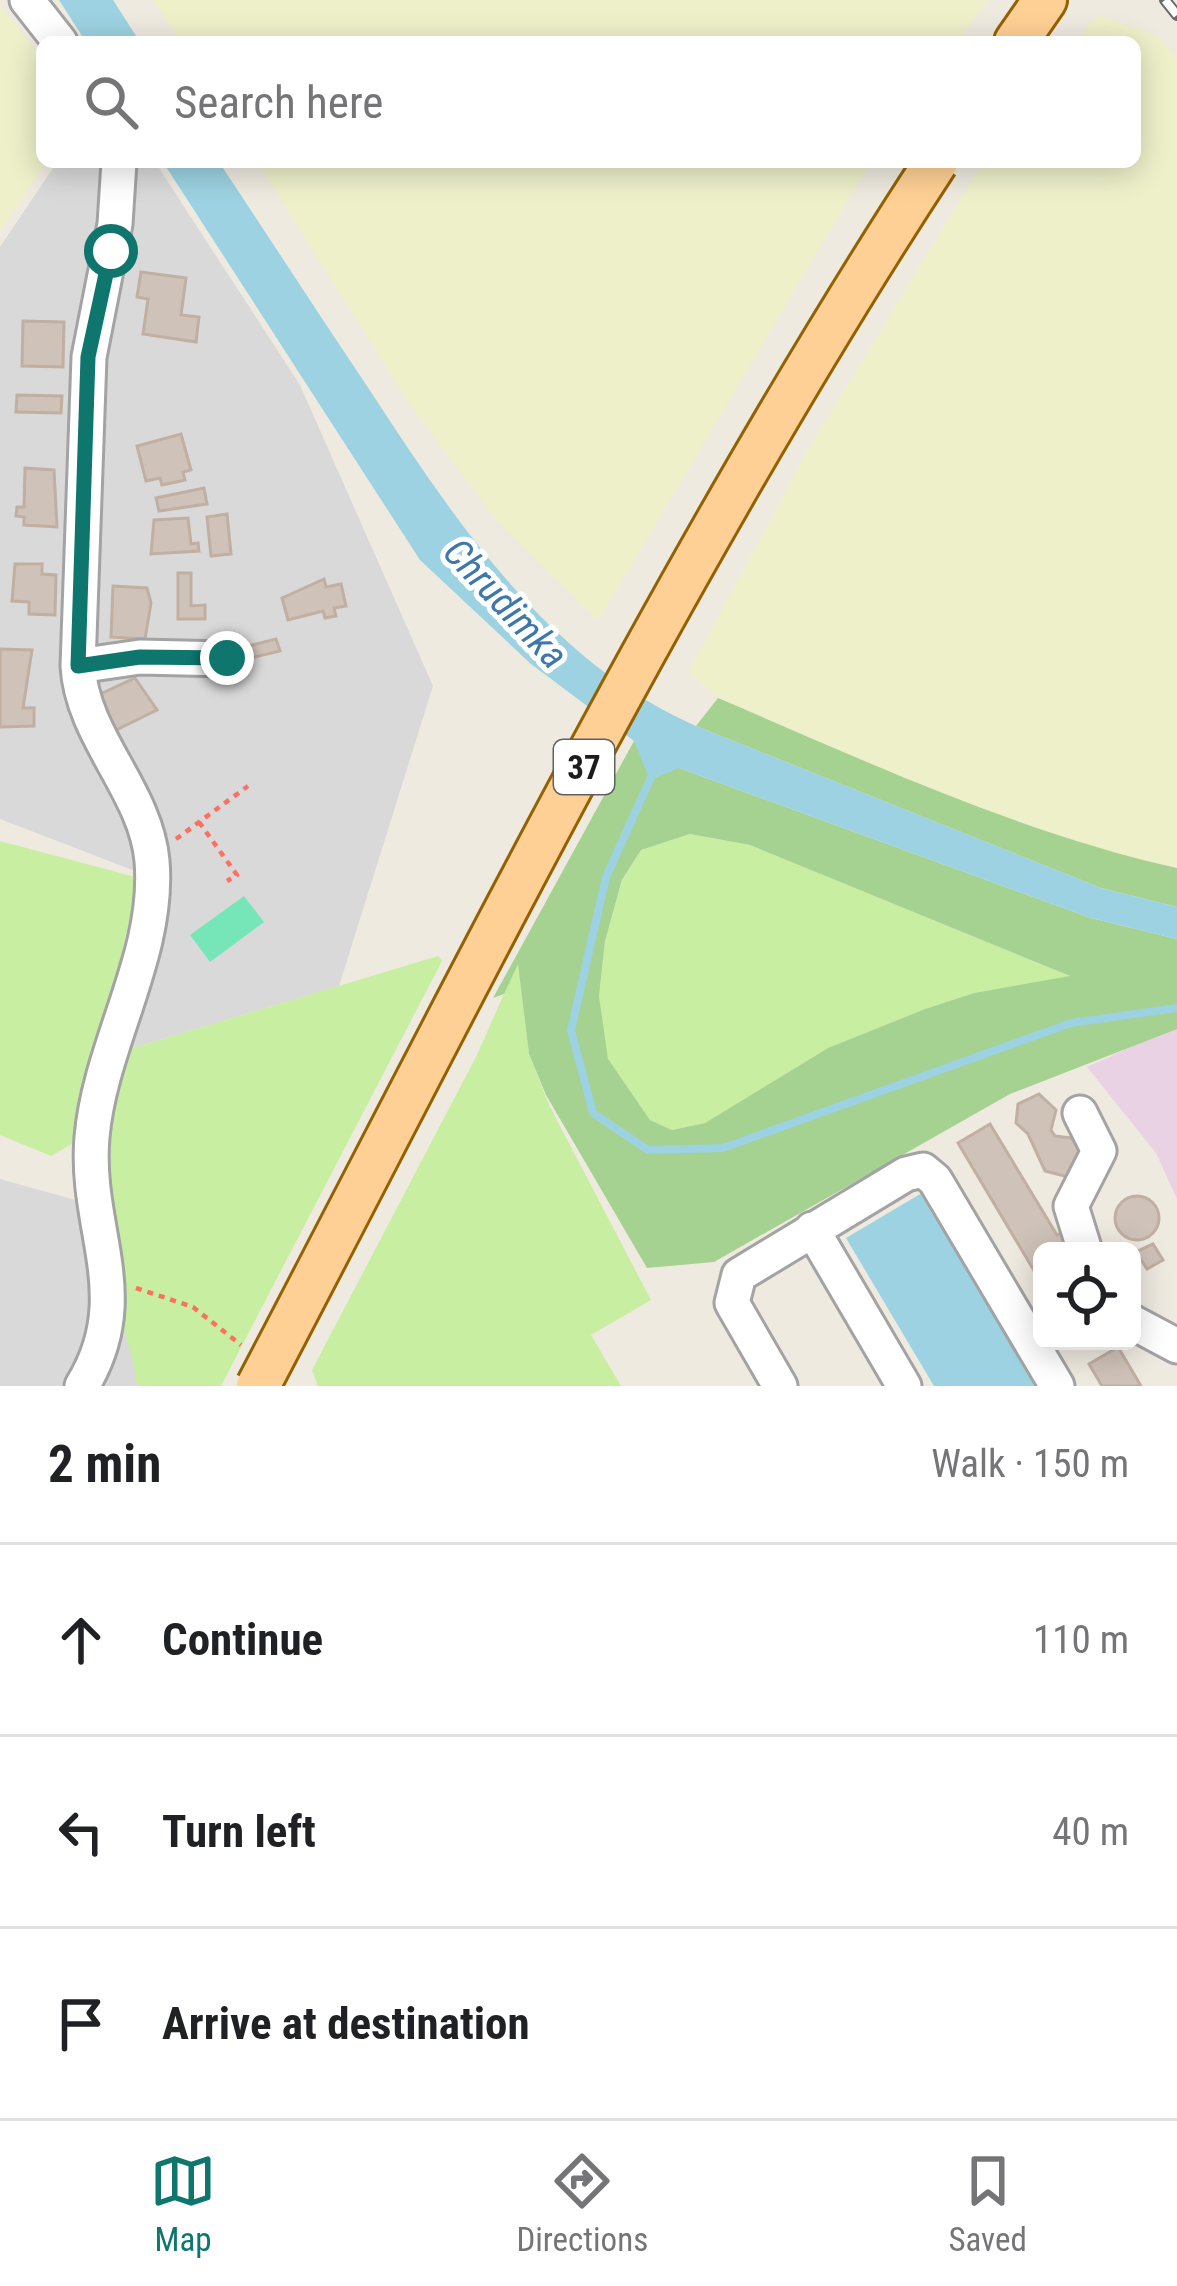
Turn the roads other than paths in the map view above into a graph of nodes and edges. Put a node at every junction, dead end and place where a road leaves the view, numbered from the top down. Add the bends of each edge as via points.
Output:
1 (27, 0) edge
2 (1045, 0) edge
3 (55, 36) edge
4 (1020, 36) edge
5 (119, 168) edge
6 (932, 168) edge
7 (227, 658) dead end
8 (78, 666) junction
9 (1079, 1112) dead end
10 (812, 1229) junction
11 (1080, 1242) edge
12 (1141, 1327) edge
13 (1177, 1346) edge
14 (82, 1386) edge
15 (258, 1386) edge
16 (780, 1386) edge
17 (904, 1386) edge
18 (1057, 1386) edge

1 - 3 street
2 - 4 main road
5 - 8 street via 86,397
6 - 15 main road, 37, bridge via 776,419 656,633
7 - 8 street
8 - 14 street via 88,716 152,856 146,934 93,1130 108,1329
9 - 11 street via 1099,1151 1071,1206
10 - 16 street via 746,1267 734,1284 733,1303
10 - 17 street
10 - 18 street via 906,1174 929,1173
12 - 13 street

